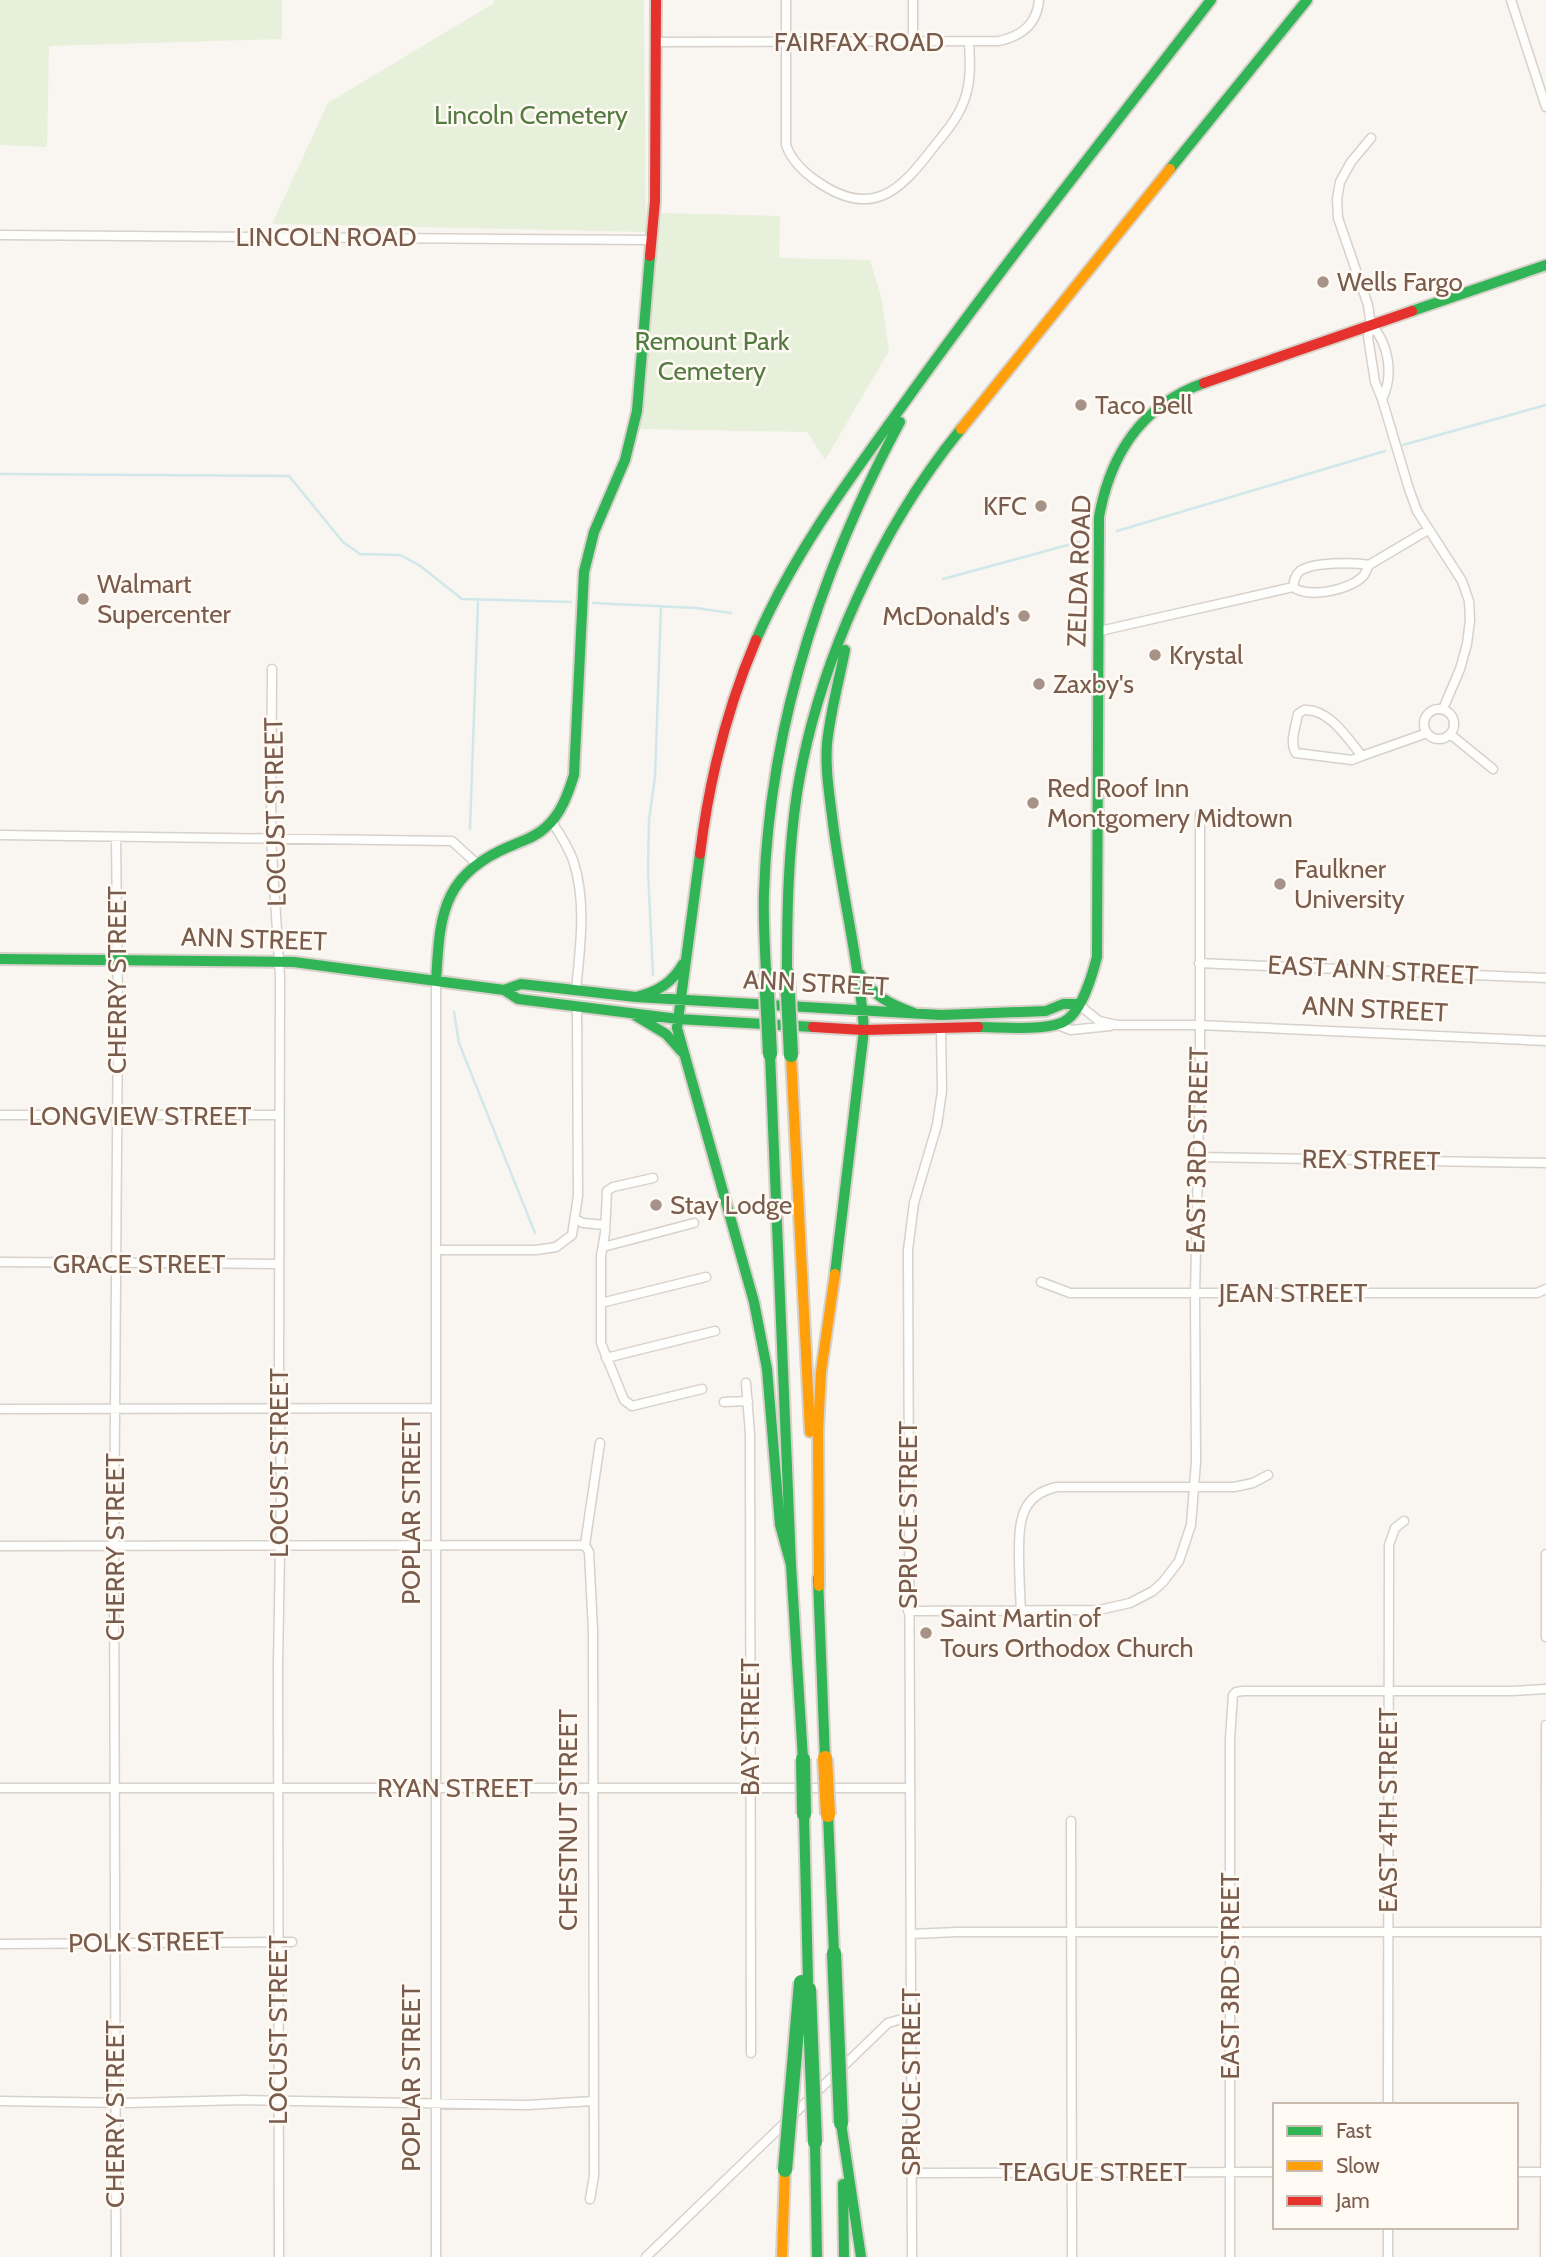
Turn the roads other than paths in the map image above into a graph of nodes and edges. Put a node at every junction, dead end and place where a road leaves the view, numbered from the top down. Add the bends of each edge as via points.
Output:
1 (656, 0) edge
2 (786, 0) edge
3 (913, 0) edge
4 (1040, 0) edge
5 (1211, 0) edge
6 (1307, 0) edge
7 (1511, 0) edge
8 (655, 42) junction
9 (786, 42) junction
10 (913, 42) junction
11 (969, 42) junction
12 (1546, 107) edge
13 (1371, 138) dead end
14 (0, 235) edge
15 (652, 240) junction
16 (1546, 265) edge
17 (1371, 325) junction
18 (941, 351) junction
19 (1382, 399) junction
20 (1428, 530) junction
21 (1369, 565) junction
22 (1293, 587) junction
23 (851, 616) junction
24 (1100, 631) junction
25 (272, 669) dead end
26 (1444, 709) junction
27 (1427, 733) junction
28 (1450, 734) junction
29 (1363, 756) junction
30 (1493, 769) dead end
31 (1200, 814) dead end
32 (552, 822) junction
33 (0, 835) edge
34 (116, 837) junction
35 (271, 837) junction
36 (477, 864) junction
37 (687, 956) junction
38 (0, 959) edge
39 (118, 960) junction
40 (280, 961) junction
41 (1199, 963) junction
42 (857, 969) junction
43 (1546, 978) edge
44 (436, 981) junction
45 (504, 990) junction
46 (576, 990) junction
47 (636, 997) junction
48 (681, 1000) junction
49 (1078, 1004) junction
50 (577, 1006) junction
51 (864, 1011) junction
52 (631, 1013) junction
53 (914, 1013) junction
54 (678, 1019) junction
55 (1055, 1024) junction
56 (1119, 1025) junction
57 (1199, 1025) junction
58 (864, 1030) junction
59 (941, 1030) junction
60 (1546, 1041) edge
61 (685, 1059) junction
62 (0, 1115) edge
63 (118, 1115) junction
64 (279, 1115) junction
65 (1197, 1157) junction
66 (1546, 1163) edge
67 (653, 1178) dead end
68 (575, 1219) junction
69 (694, 1223) dead end
70 (605, 1225) junction
71 (603, 1247) junction
72 (437, 1250) junction
73 (0, 1262) edge
74 (117, 1264) junction
75 (279, 1264) junction
76 (706, 1277) dead end
77 (1041, 1282) dead end
78 (1546, 1289) edge
79 (1195, 1293) junction
80 (601, 1303) junction
81 (715, 1331) dead end
82 (606, 1358) junction
83 (746, 1383) dead end
84 (702, 1389) dead end
85 (748, 1401) junction
86 (724, 1402) dead end
87 (436, 1408) junction
88 (0, 1409) edge
89 (116, 1410) junction
90 (280, 1410) junction
91 (600, 1443) dead end
92 (1268, 1475) dead end
93 (1194, 1486) junction
94 (1404, 1521) dead end
95 (585, 1545) junction
96 (0, 1546) edge
97 (114, 1546) junction
98 (280, 1546) junction
99 (435, 1546) junction
100 (1546, 1554) edge
101 (791, 1565) junction
102 (819, 1586) junction
103 (908, 1611) junction
104 (1021, 1611) junction
105 (1546, 1637) edge
106 (1546, 1689) edge
107 (1388, 1691) junction
108 (1546, 1725) edge
109 (0, 1787) edge
110 (436, 1787) junction
111 (593, 1787) junction
112 (750, 1787) junction
113 (114, 1788) junction
114 (278, 1788) junction
115 (909, 1788) junction
116 (1071, 1821) dead end
117 (1546, 1931) edge
118 (1072, 1932) junction
119 (1230, 1932) junction
120 (1388, 1932) junction
121 (911, 1934) junction
122 (278, 1942) junction
123 (292, 1942) dead end
124 (0, 1944) edge
125 (115, 1944) junction
126 (805, 1982) junction
127 (912, 2016) junction
128 (751, 2053) dead end
129 (278, 2101) junction
130 (593, 2101) junction
131 (0, 2102) edge
132 (115, 2102) junction
133 (436, 2102) junction
134 (1388, 2103) edge
135 (841, 2123) junction
136 (1072, 2172) junction
137 (1230, 2172) junction
138 (1273, 2172) edge
139 (1518, 2172) edge
140 (1546, 2172) edge
141 (911, 2174) junction
142 (590, 2199) dead end
143 (1388, 2229) edge
144 (116, 2257) edge
145 (279, 2257) edge
146 (436, 2257) edge
147 (646, 2257) edge
148 (782, 2257) edge
149 (817, 2257) edge
150 (844, 2257) edge
151 (861, 2257) edge
152 (912, 2257) edge
153 (1072, 2257) edge
154 (1230, 2257) edge
155 (1388, 2257) edge
156 (1545, 2257) edge

1 - 8 main road
2 - 9 street
3 - 10 street
4 - 11 street, FAIRFAX ROAD via 1033,20 1020,34 999,41
5 - 18 main road
6 - 23 main road via 957,432 885,542
7 - 12 street
8 - 9 street, FAIRFAX ROAD
8 - 15 main road
9 - 10 street, FAIRFAX ROAD
9 - 11 street via 785,137 789,152 803,170 829,189 866,198 904,184 955,120 968,84
10 - 11 street, FAIRFAX ROAD
13 - 17 street via 1345,172 1336,205
14 - 15 street, LINCOLN ROAD
15 - 32 main road via 637,411 625,460 586,561 574,775
16 - 17 main road, ZELDA ROAD
17 - 19 street via 1368,337
17 - 19 street via 1382,336 1388,368 1388,388
17 - 24 main road, ZELDA ROAD via 1196,386 1158,407 1136,427 1111,467 1101,500
18 - 37 main road via 820,520 774,601 742,673 706,806
18 - 101 main road, bridge via 885,448 828,571 799,660 771,795 763,885
19 - 20 street via 1417,511
20 - 21 street
20 - 26 street via 1462,580 1470,610 1467,644
21 - 22 street via 1363,576 1326,592 1306,593
21 - 22 street via 1354,562 1308,568 1294,578
22 - 24 street
23 - 42 main road via 827,744 827,778
23 - 102 main road, bridge via 815,715 802,769 787,903
24 - 49 main road, ZELDA ROAD via 1097,957
25 - 35 street, LOCUST STREET
26 - 27 street via 1428,714 1424,723
26 - 28 street via 1453,717
27 - 28 street via 1440,739
27 - 29 street
28 - 30 street
29 - 29 street via 1327,717 1310,710 1298,714 1292,745 1296,752 1352,760
31 - 41 street, EAST 3RD STREET
32 - 36 main road, POPLAR STREET via 542,832
32 - 46 street via 572,859 579,891
33 - 34 street
34 - 35 street
34 - 39 street, CHERRY STREET
35 - 36 street via 452,841
35 - 40 street, LOCUST STREET
36 - 44 main road, POPLAR STREET via 455,888 444,916
37 - 47 main road via 666,985
37 - 48 main road
38 - 39 main road, ANN STREET
39 - 40 main road, ANN STREET
39 - 63 street, CHERRY STREET
40 - 44 main road, ANN STREET
40 - 64 street, LOCUST STREET
41 - 43 street, EAST ANN STREET
41 - 57 street, EAST 3RD STREET
42 - 51 main road
42 - 53 main road via 871,991
44 - 45 main road, ANN STREET
44 - 72 street, POPLAR STREET
45 - 46 main road, ANN STREET via 521,984
45 - 50 main road, ANN STREET via 518,999
46 - 47 main road, ANN STREET
47 - 48 main road, ANN STREET
48 - 51 main road, ANN STREET
48 - 54 main road
49 - 53 main road, ANN STREET via 1046,1011
49 - 55 main road, ZELDA ROAD via 1073,1015
49 - 56 street, ANN STREET via 1099,1021
50 - 52 main road, ANN STREET
50 - 68 street
51 - 53 main road, ANN STREET
51 - 58 main road
52 - 54 main road, ANN STREET
52 - 61 main road via 675,1042
54 - 58 main road, ANN STREET
54 - 61 main road
55 - 56 street, ANN STREET via 1071,1030
55 - 59 main road, ANN STREET
56 - 57 street, ANN STREET
57 - 60 street, ANN STREET
57 - 65 street, EAST 3RD STREET
58 - 59 main road, ANN STREET
58 - 102 main road via 821,1372
59 - 103 street, SPRUCE STREET via 942,1091 937,1125 914,1203 908,1250
61 - 101 main road via 754,1302 767,1369 780,1525
62 - 63 street, LONGVIEW STREET
63 - 64 street, LONGVIEW STREET
63 - 74 street, CHERRY STREET
64 - 75 street, LOCUST STREET
65 - 66 street, REX STREET
65 - 79 street, EAST 3RD STREET
67 - 70 street via 607,1191
68 - 70 street
68 - 72 street via 572,1235 556,1247
69 - 71 street
70 - 71 street
71 - 80 street
72 - 87 street, POPLAR STREET
73 - 74 street, GRACE STREET
74 - 75 street, GRACE STREET
74 - 89 street, CHERRY STREET
75 - 90 street, LOCUST STREET
76 - 80 street
77 - 79 street, JEAN STREET via 1070,1293
78 - 79 street, JEAN STREET via 1537,1293
79 - 93 street, EAST 3RD STREET
80 - 82 street via 601,1343
81 - 82 street
82 - 84 street via 624,1400 632,1406
83 - 85 street, BAY STREET
85 - 86 street
85 - 112 street, BAY STREET
87 - 90 street
87 - 99 street, POPLAR STREET
88 - 89 street
89 - 90 street
89 - 97 street, CHERRY STREET
90 - 98 street, LOCUST STREET
91 - 95 street, CHESTNUT STREET
92 - 93 street via 1234,1487
93 - 104 street, EAST 3RD STREET via 1185,1547 1172,1572 1153,1591 1110,1609
93 - 104 street via 1057,1487 1042,1491 1020,1520
94 - 107 street, EAST 4TH STREET via 1395,1528 1389,1545
95 - 99 street
95 - 111 street, CHESTNUT STREET via 593,1630
96 - 97 street
97 - 98 street
97 - 113 street, CHERRY STREET
98 - 99 street
98 - 114 street, LOCUST STREET
99 - 110 street, POPLAR STREET
100 - 105 street
101 - 126 main road, bridge via 803,1759
102 - 135 main road, bridge
103 - 104 street, EAST 3RD STREET
103 - 115 street, SPRUCE STREET
106 - 107 street
107 - 119 street, EAST 3RD STREET via 1243,1691 1233,1695
107 - 120 street, EAST 4TH STREET
108 - 117 street
109 - 113 street, RYAN STREET
110 - 111 street, RYAN STREET
110 - 114 street, RYAN STREET
110 - 133 street, POPLAR STREET
111 - 112 street, RYAN STREET
111 - 130 street, CHESTNUT STREET
112 - 115 street, RYAN STREET
112 - 128 street, BAY STREET
113 - 114 street, RYAN STREET
113 - 125 street, CHERRY STREET
114 - 122 street, LOCUST STREET
115 - 121 street, SPRUCE STREET
116 - 118 street
117 - 120 street
117 - 140 street
118 - 119 street
118 - 121 street
118 - 136 street
119 - 120 street
119 - 137 street, EAST 3RD STREET
120 - 134 street, EAST 4TH STREET
121 - 127 street, SPRUCE STREET
122 - 123 street, POLK STREET
122 - 125 street, POLK STREET
122 - 129 street, LOCUST STREET
124 - 125 street, POLK STREET
125 - 132 street, CHERRY STREET
126 - 148 main road, bridge via 785,2170
126 - 149 main road, bridge
127 - 141 street, SPRUCE STREET
127 - 147 street via 888,2023
129 - 132 street
129 - 133 street
129 - 145 street, LOCUST STREET
130 - 133 street via 528,2105
130 - 142 street, CHESTNUT STREET
131 - 132 street
132 - 144 street, CHERRY STREET
133 - 146 street, POPLAR STREET
135 - 150 main road
135 - 151 main road
136 - 137 street, TEAGUE STREET
136 - 141 street, TEAGUE STREET
136 - 153 street
137 - 138 street, TEAGUE STREET
137 - 154 street, EAST 3RD STREET
139 - 140 street
140 - 156 street
141 - 152 street, SPRUCE STREET
143 - 155 street

